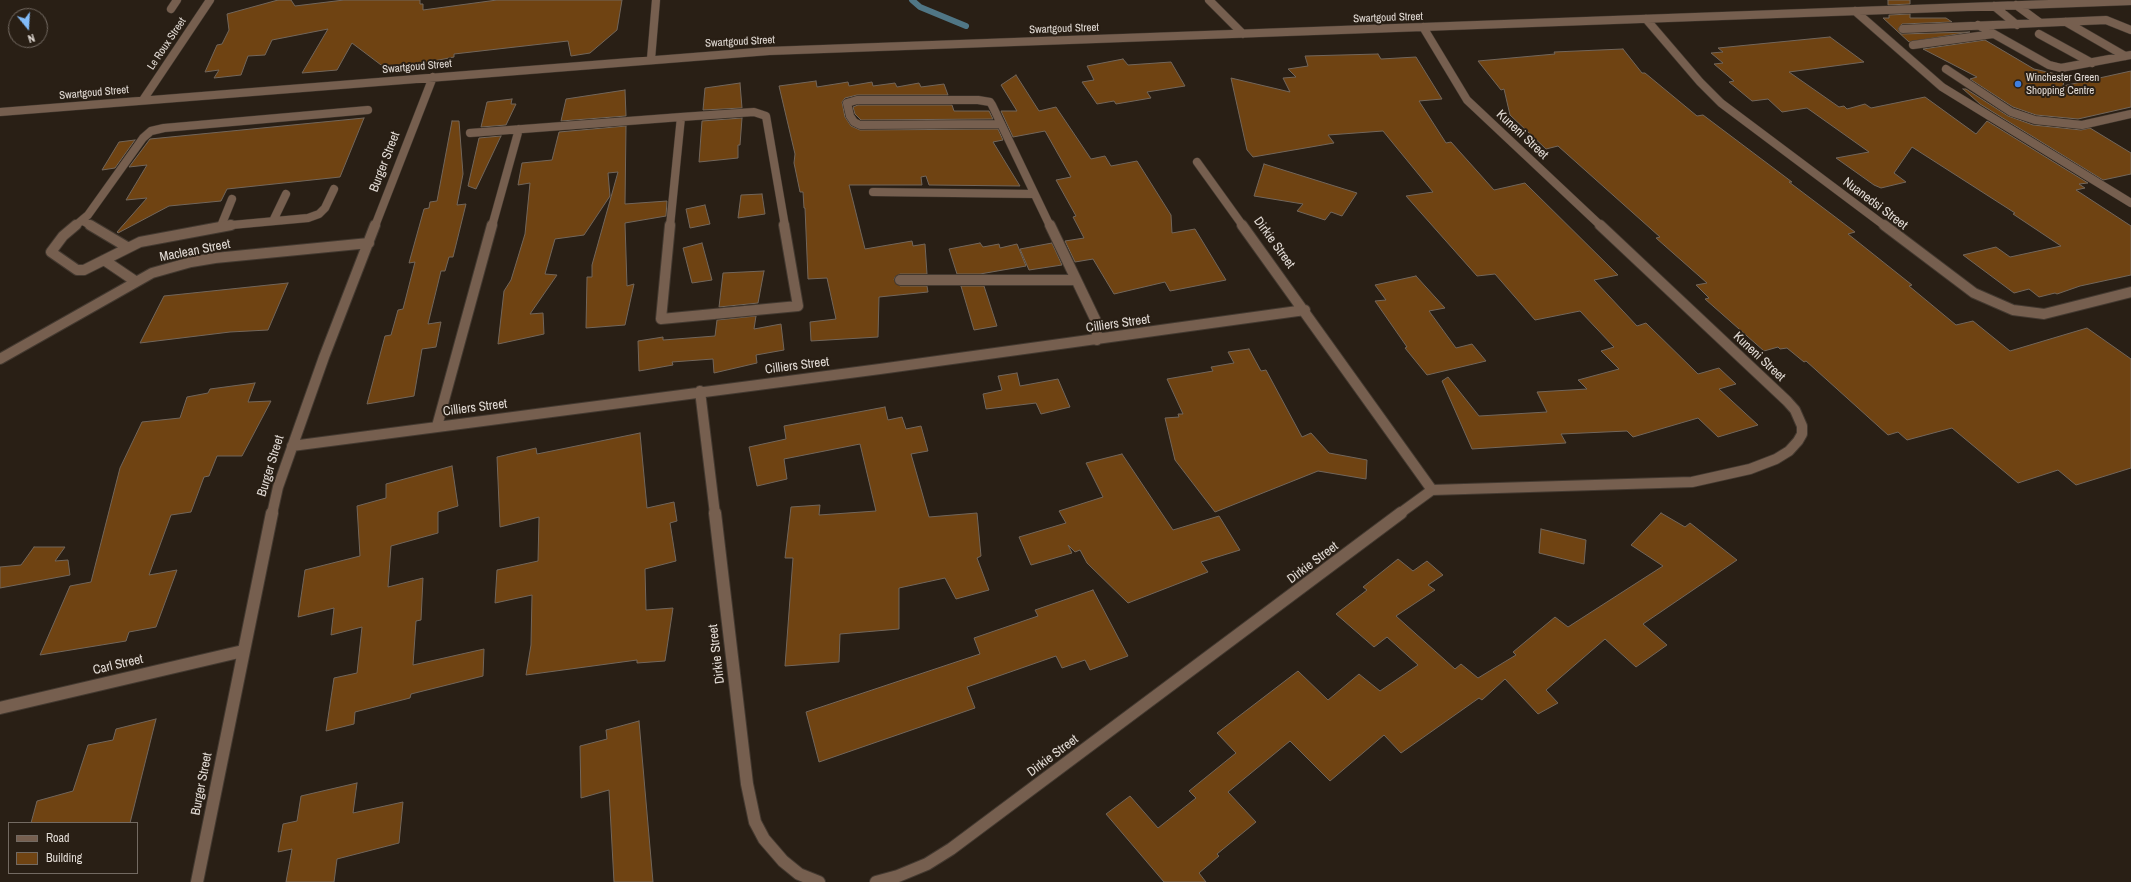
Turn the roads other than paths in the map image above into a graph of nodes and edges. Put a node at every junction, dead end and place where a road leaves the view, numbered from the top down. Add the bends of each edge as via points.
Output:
1 (177, 0) edge
2 (210, 0) edge
3 (656, 0) edge
4 (1208, 0) edge
5 (2131, 1) edge
6 (2016, 5) junction
7 (1994, 6) junction
8 (171, 9) dead end
9 (1855, 11) junction
10 (1646, 19) junction
11 (2039, 22) junction
12 (2065, 22) junction
13 (1978, 25) junction
14 (2016, 25) junction
15 (1423, 27) junction
16 (1903, 30) dead end
17 (2131, 30) edge
18 (1243, 34) junction
19 (1993, 34) junction
20 (2039, 34) dead end
21 (1913, 45) dead end
22 (2128, 55) edge
23 (651, 59) junction
24 (2092, 63) junction
25 (1946, 69) dead end
26 (433, 77) junction
27 (143, 100) junction
28 (368, 110) dead end
29 (0, 112) edge
30 (2131, 114) edge
31 (681, 117) junction
32 (1001, 124) junction
33 (519, 129) junction
34 (470, 133) dead end
35 (1197, 162) dead end
36 (334, 189) dead end
37 (873, 192) dead end
38 (286, 194) dead end
39 (1034, 194) junction
40 (232, 199) dead end
41 (2131, 203) edge
42 (273, 221) junction
43 (82, 222) junction
44 (221, 226) junction
45 (369, 243) junction
46 (127, 247) junction
47 (104, 260) junction
48 (900, 280) dead end
49 (1076, 280) junction
50 (135, 281) junction
51 (2131, 292) edge
52 (1305, 310) junction
53 (1097, 340) junction
54 (0, 359) edge
55 (700, 391) junction
56 (437, 426) junction
57 (292, 446) junction
58 (1432, 490) junction
59 (243, 651) junction
60 (0, 708) edge
61 (197, 882) edge
62 (819, 882) edge
63 (876, 882) edge

1 - 8 street
2 - 27 street, Le Roux Street
3 - 23 street
4 - 18 street
5 - 6 street, Swartgoud Street
6 - 7 street, Swartgoud Street
6 - 11 street
7 - 9 street, Swartgoud Street
7 - 14 street
9 - 10 street, Swartgoud Street
9 - 41 street via 1942,87
10 - 15 street, Swartgoud Street
10 - 51 street, Nuanedsi Street via 1721,103 1974,293 2013,310 2044,314
11 - 12 street
11 - 14 street
12 - 17 street via 2106,20
12 - 22 street
13 - 14 street
13 - 16 street
13 - 19 street
15 - 18 street, Swartgoud Street
15 - 58 street, Kuneni Street via 1467,100 1787,401 1795,410 1802,426 1802,434 1798,441 1789,451 1776,459 1750,469 1692,482
18 - 23 street, Swartgoud Street via 893,46
19 - 21 street
19 - 24 street via 2049,65 2070,68
20 - 24 street
22 - 24 street
23 - 26 street, Swartgoud Street
25 - 30 street via 2011,112 2035,120 2082,125
26 - 27 street, Swartgoud Street
26 - 45 street, Burger Street
27 - 29 street, Swartgoud Street
28 - 43 street via 151,131 143,138
31 - 31 street via 661,319 798,306 766,116 761,112 754,112
31 - 33 street
32 - 32 street via 992,105 985,101 857,100 847,103 850,116 860,126
32 - 39 street
33 - 34 street
33 - 56 street
35 - 52 street, Dirkie Street
36 - 42 street via 325,208 319,214 308,218
37 - 39 street
38 - 42 street
39 - 49 street
40 - 44 street
42 - 44 street
43 - 46 street
43 - 47 street via 63,236 51,252 78,270 92,267
44 - 46 street via 140,242
45 - 50 street, Maclean Street via 203,260 158,271
45 - 57 street, Burger Street
46 - 47 street
47 - 50 street
48 - 49 street
49 - 53 street via 1096,321
50 - 54 street, Maclean Street
52 - 53 street, Cilliers Street
52 - 58 street, Dirkie Street
53 - 55 street, Cilliers Street
55 - 56 street, Cilliers Street
55 - 62 street, Dirkie Street via 746,776 755,822 764,839 783,861 798,874
56 - 57 street, Cilliers Street
57 - 59 street, Burger Street via 278,487
58 - 63 street, Dirkie Street via 951,850 927,864
59 - 60 street, Carl Street
59 - 61 street, Burger Street

